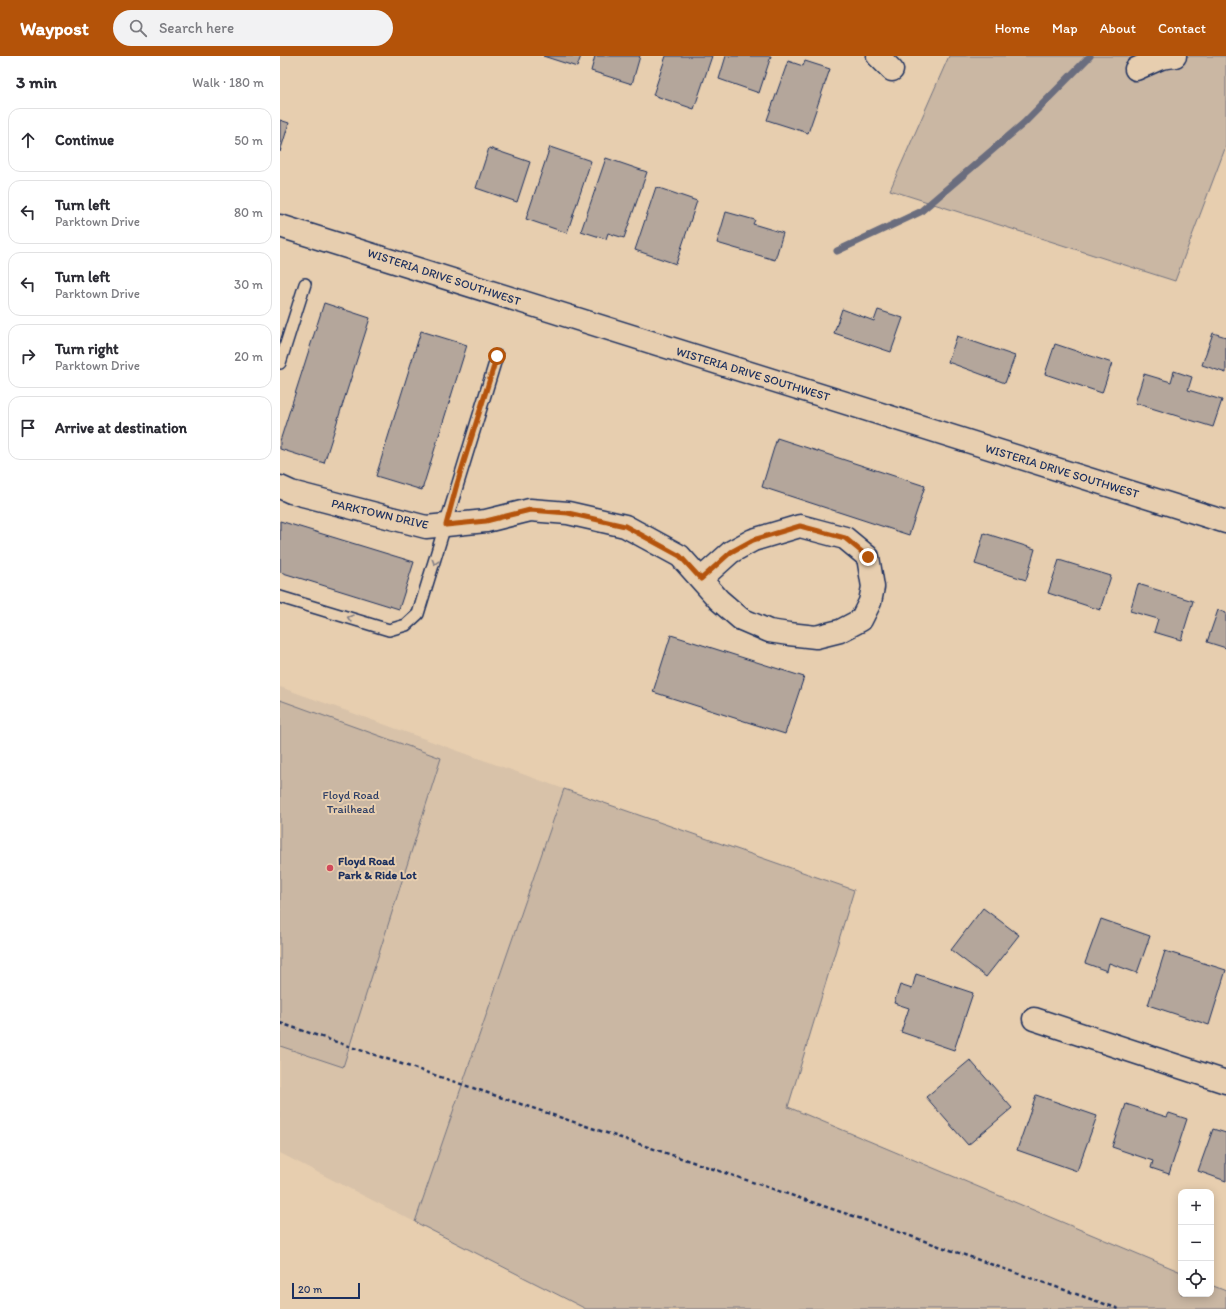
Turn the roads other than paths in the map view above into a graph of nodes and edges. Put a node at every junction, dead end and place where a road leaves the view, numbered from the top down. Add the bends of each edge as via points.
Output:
1 (1175, 56) edge
2 (1136, 69) dead end
3 (280, 226) edge
4 (305, 284) dead end
5 (497, 356) dead end
6 (280, 363) edge
7 (280, 487) edge
8 (1226, 522) edge
9 (446, 525) junction
10 (701, 579) junction
11 (280, 597) edge
12 (1034, 1019) dead end
13 (1226, 1082) edge

1 - 2 street via 1161,58
3 - 8 street, WISTERIA DRIVE SOUTHWEST
4 - 6 lane
5 - 9 lane
7 - 9 street, PARKTOWN DRIVE via 426,527
9 - 10 street, PARKTOWN DRIVE via 486,521 530,510 568,513 625,526 680,556
9 -> 11 lane via 418,614 406,625 389,630
10 - 10 street, PARKTOWN DRIVE via 719,600 741,619 769,631 816,636 840,631 861,620 870,602 873,588 868,557 845,538 800,526 753,540 731,552
12 - 13 street

